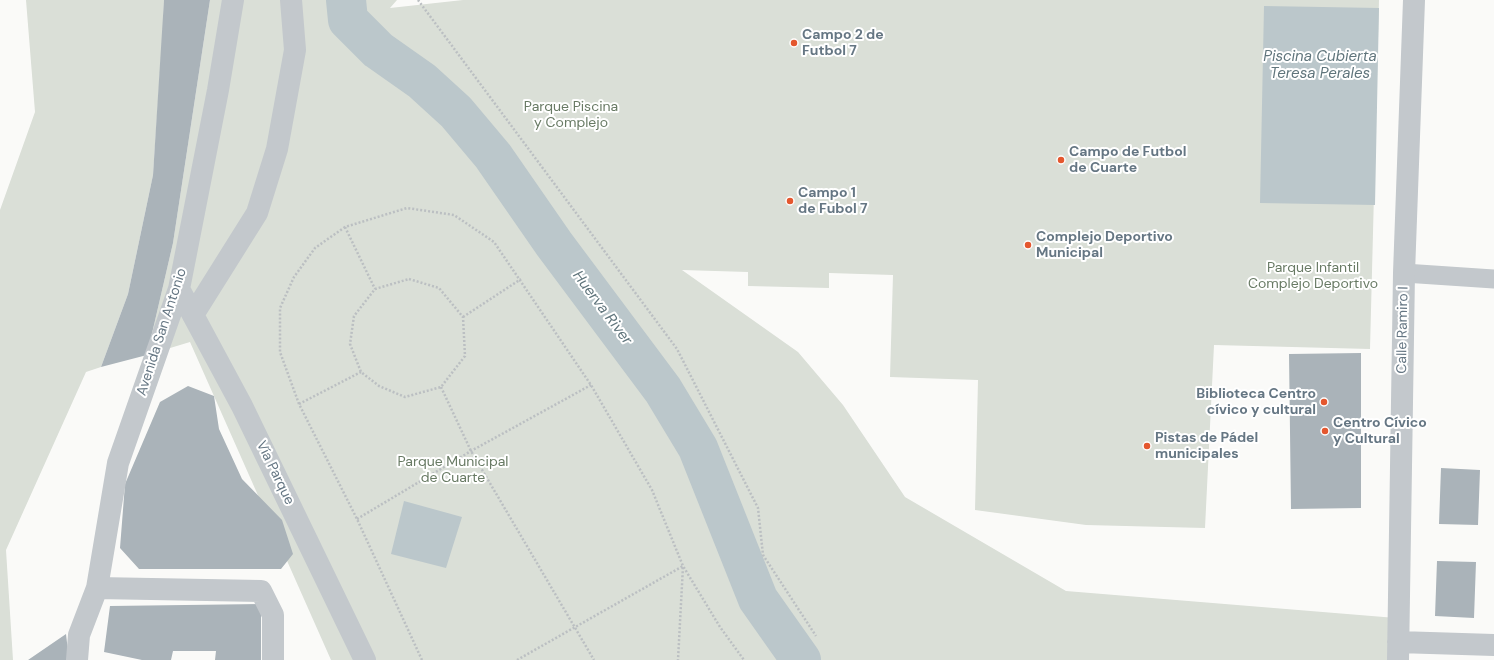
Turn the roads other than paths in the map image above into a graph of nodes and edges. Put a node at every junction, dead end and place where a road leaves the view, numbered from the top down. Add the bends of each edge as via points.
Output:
1 (233, 0) edge
2 (291, 0) edge
3 (1414, 0) edge
4 (1404, 273) junction
5 (1494, 279) edge
6 (179, 289) junction
7 (193, 315) junction
8 (97, 588) junction
9 (1494, 645) edge
10 (1398, 651) edge
11 (77, 660) edge
12 (273, 660) edge
13 (365, 660) edge

1 - 6 street, Avenida San Antonio
2 - 7 street via 295,50 277,149 257,214
3 - 4 street, Calle Ramiro I
4 - 5 street
4 - 10 street, Calle Ramiro I
6 - 7 street, Vía Parque
6 - 8 street, Avenida San Antonio via 118,464
7 - 13 street, Vía Parque via 242,406
8 - 11 street, Avenida San Antonio via 79,635
8 - 12 street via 261,591 273,615
9 - 10 street

